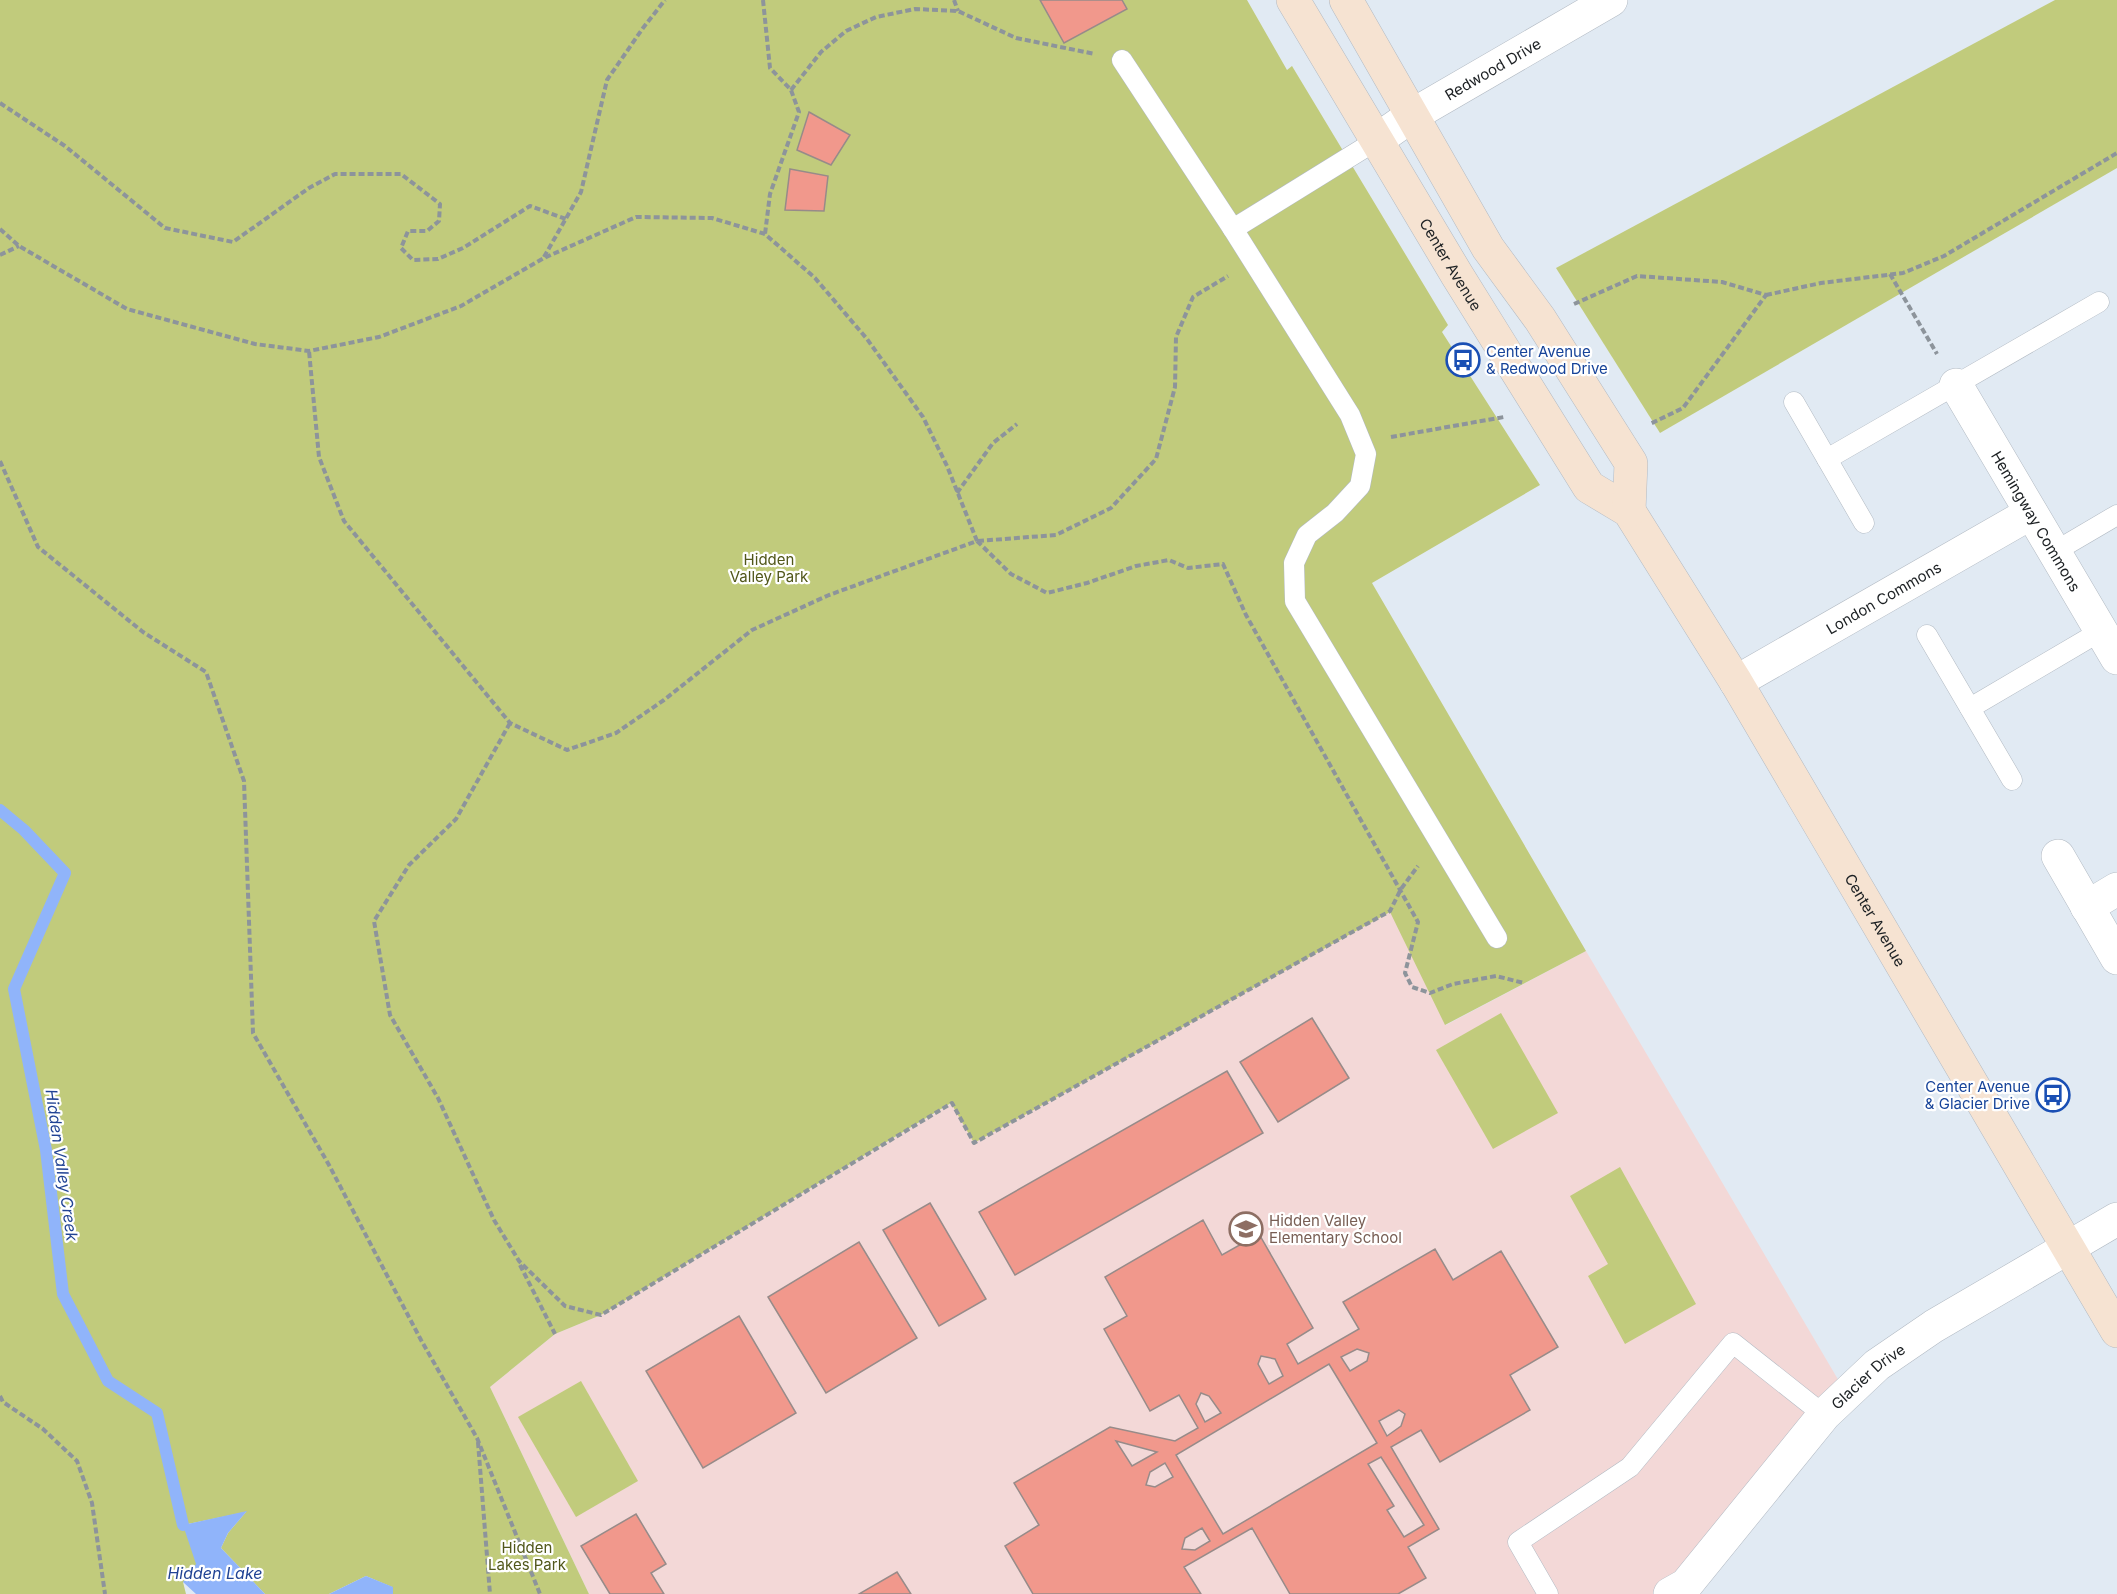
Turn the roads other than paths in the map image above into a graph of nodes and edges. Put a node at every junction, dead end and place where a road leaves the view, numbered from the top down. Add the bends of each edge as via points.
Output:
1 (1293, 0) edge
2 (1346, 0) edge
3 (1611, 0) edge
4 (1122, 60) road end
5 (1412, 116) junction
6 (1377, 140) junction
7 (1233, 229) junction
8 (2099, 302) dead end
9 (1956, 385) junction
10 (1794, 402) dead end
11 (1827, 459) junction
12 (1629, 511) junction
13 (2031, 513) junction
14 (2117, 515) edge
15 (1864, 523) dead end
16 (2054, 552) junction
17 (1927, 635) dead end
18 (2109, 644) edge
19 (1736, 682) junction
20 (1970, 708) junction
21 (2012, 780) dead end
22 (2058, 856) dead end
23 (2117, 889) edge
24 (2087, 907) junction
25 (1497, 938) dead end
26 (2117, 958) edge
27 (2117, 1219) edge
28 (2068, 1248) junction
29 (2117, 1331) edge
30 (1824, 1415) junction
31 (1682, 1591) edge
32 (1548, 1594) edge

1 - 6 street, Center Avenue
2 - 5 street
3 - 5 street, Redwood Drive
4 - 7 lane
5 - 6 street, Redwood Drive
5 - 12 street via 1488,248 1540,319 1631,463
6 - 7 lane
6 - 12 street, Center Avenue via 1589,487
7 - 25 lane via 1350,415 1366,454 1360,486 1307,535 1294,563 1295,601
8 - 9 lane
9 - 11 lane
9 - 13 street, Hemingway Commons
10 - 11 lane
11 - 15 lane
12 - 19 street, Center Avenue
13 - 16 street, Hemingway Commons
13 - 19 street, London Commons
14 - 16 lane
16 - 18 street, Hemingway Commons
17 - 20 lane
18 - 20 lane
19 - 28 street, Center Avenue
20 - 21 lane
22 - 24 street
23 - 24 street
24 - 26 street
27 - 28 street, Glacier Drive
28 - 29 street, Center Avenue
28 - 30 street, Glacier Drive via 1934,1326 1877,1365
30 - 31 street, Glacier Drive
30 - 32 lane via 1733,1343 1630,1467 1518,1542

